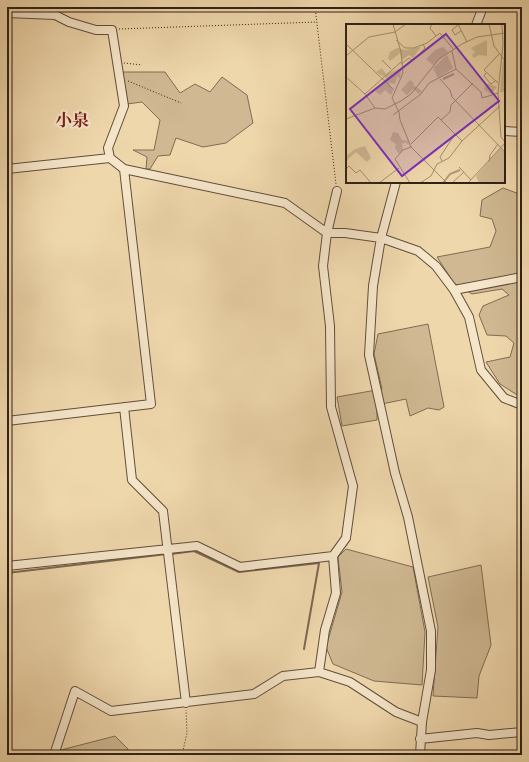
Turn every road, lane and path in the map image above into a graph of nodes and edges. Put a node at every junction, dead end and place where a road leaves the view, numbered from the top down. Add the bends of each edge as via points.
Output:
1 (315, 7) edge
2 (483, 7) edge
3 (54, 11) edge
4 (7, 14) edge
5 (317, 22) junction
6 (476, 24) edge
7 (112, 30) junction
8 (117, 63) junction
9 (142, 65) dead end
10 (119, 78) junction
11 (181, 103) dead end
12 (505, 131) edge
13 (522, 132) edge
14 (110, 158) junction
15 (7, 168) edge
16 (124, 169) junction
17 (396, 183) edge
18 (337, 191) joint
19 (327, 233) junction
20 (381, 238) junction
21 (522, 277) edge
22 (454, 290) junction
23 (522, 405) edge
24 (124, 407) junction
25 (7, 421) edge
26 (522, 447) edge
27 (522, 454) edge
28 (167, 548) junction
29 (333, 556) junction
30 (7, 566) edge
31 (320, 672) junction
32 (186, 703) junction
33 (422, 722) junction
34 (522, 732) edge
35 (420, 738) junction
36 (54, 755) edge
37 (182, 755) edge
38 (420, 755) edge

1 - 5 path
2 - 6 street
3 - 4 street
3 - 7 street via 69,22 96,30
5 - 7 path
5 - 18 path
7 - 8 street
8 - 9 path
8 - 10 street
10 - 11 path
10 - 14 street via 124,106 108,148
12 - 13 street
14 - 15 street
14 - 16 street
16 - 19 street via 285,203
16 - 24 street via 151,404
17 - 20 street
18 - 19 street
19 - 20 street
19 - 29 street via 323,266 330,326 331,407 353,486 346,538
20 - 22 street via 418,250 436,266
20 - 33 street via 373,286 369,355 395,473 408,517 431,631 431,670
21 - 22 street
22 - 23 street via 469,317 481,370 504,398
24 - 25 street
24 - 28 street via 132,480 163,511
26 - 27 street
28 - 29 street via 197,546 240,567
28 - 30 street
28 - 32 street
29 - 31 street via 336,593 325,630
31 - 32 street via 283,676 254,694
31 - 33 street via 350,682 396,712
32 - 36 street via 111,711 76,691
32 - 37 path via 187,732
33 - 35 street
34 - 35 street
35 - 38 street

